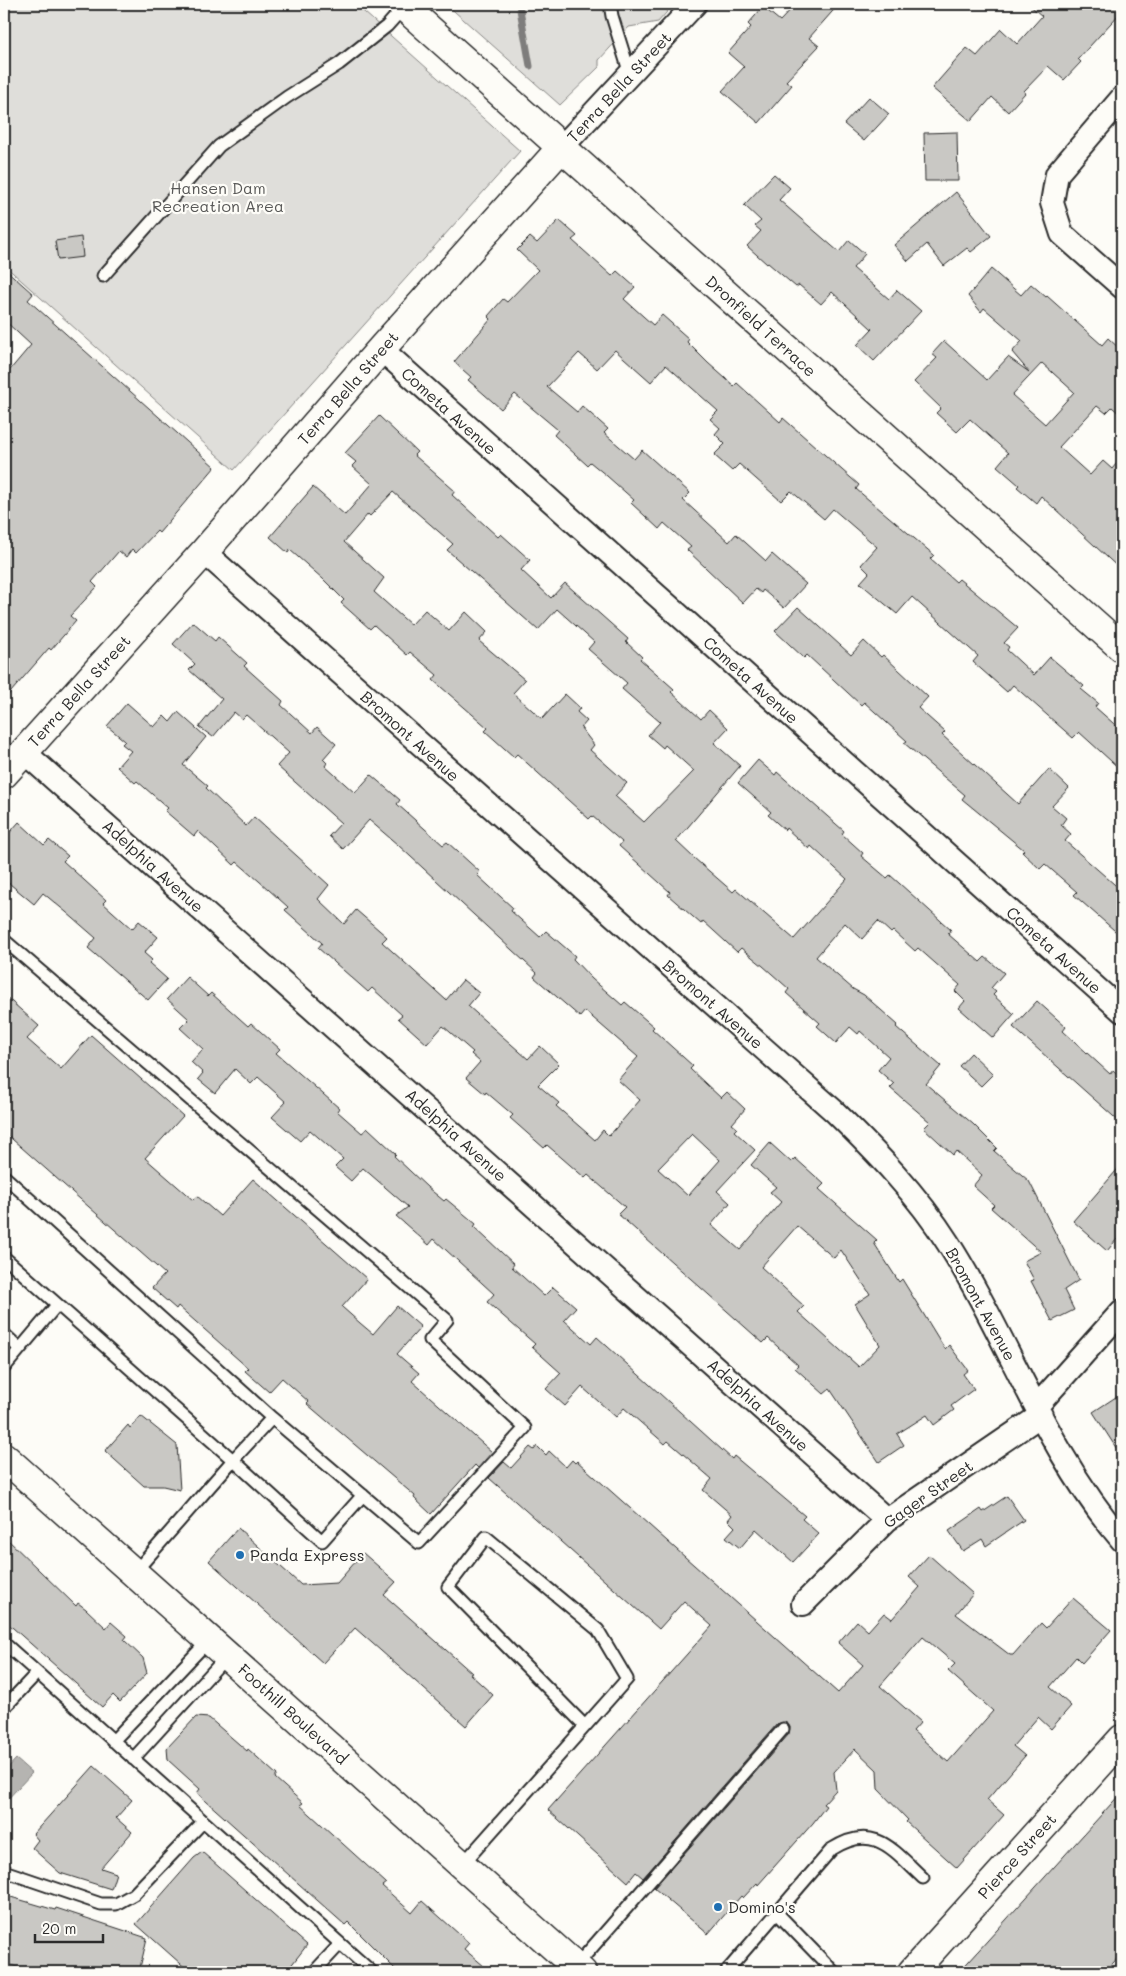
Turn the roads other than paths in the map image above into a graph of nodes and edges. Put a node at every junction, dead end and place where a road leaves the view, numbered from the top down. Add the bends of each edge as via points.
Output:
1 (610, 4) edge
2 (695, 4) edge
3 (403, 5) edge
4 (630, 75) junction
5 (1122, 98) edge
6 (562, 148) junction
7 (103, 276) dead end
8 (1122, 287) edge
9 (381, 350) junction
10 (204, 552) junction
11 (1122, 648) edge
12 (24, 752) junction
13 (4, 774) edge
14 (4, 940) edge
15 (1122, 1011) edge
16 (4, 1176) edge
17 (4, 1257) edge
18 (57, 1305) junction
19 (1122, 1312) edge
20 (4, 1334) edge
21 (20, 1348) junction
22 (4, 1368) edge
23 (1039, 1410) junction
24 (272, 1418) junction
25 (4, 1457) edge
26 (233, 1460) junction
27 (363, 1495) junction
28 (887, 1520) junction
29 (1122, 1540) edge
30 (134, 1573) junction
31 (803, 1604) dead end
32 (4, 1643) edge
33 (218, 1648) junction
34 (37, 1672) junction
35 (4, 1708) edge
36 (585, 1726) junction
37 (783, 1729) dead end
38 (1122, 1739) edge
39 (113, 1741) junction
40 (133, 1759) junction
41 (202, 1822) junction
42 (462, 1865) junction
43 (4, 1871) edge
44 (923, 1878) dead end
45 (777, 1913) junction
46 (340, 1944) junction
47 (579, 1969) edge
48 (314, 1972) edge
49 (372, 1972) edge
50 (726, 1972) edge
51 (834, 1972) edge
52 (912, 1972) edge

1 - 4 lane
2 - 4 street, Terra Bella Street
3 - 6 street, Dronfield Terrace
3 - 7 lane via 387,26 339,64 219,146
4 - 6 street, Terra Bella Street
5 - 8 street via 1057,174 1052,203 1062,234
6 - 9 street, Terra Bella Street
6 - 11 street, Dronfield Terrace
9 - 10 street, Terra Bella Street
9 - 15 street, Cometa Avenue
10 - 12 street, Terra Bella Street
10 - 23 street, Bromont Avenue via 805,1085 874,1150 947,1241
12 - 13 street, Terra Bella Street
12 - 28 street, Adelphia Avenue
14 - 27 lane via 447,1320 430,1340 525,1428 419,1542
16 - 24 lane
17 - 18 lane
18 - 21 lane
18 - 26 lane
19 - 23 street, Gager Street
20 - 21 lane
21 - 22 lane
23 - 28 street, Gager Street
23 - 29 street, Bromont Avenue via 1103,1518
24 - 26 lane
24 - 27 lane
25 - 30 street, Foothill Boulevard
26 - 27 lane via 322,1541
26 - 30 lane
28 - 31 street, Gager Street
30 - 33 street, Foothill Boulevard
32 - 34 lane
33 - 39 lane
33 - 40 lane
33 - 42 street, Foothill Boulevard
34 - 35 lane
34 - 39 lane
36 - 36 lane via 627,1679 598,1630 486,1537 448,1587
36 - 42 lane
37 - 47 lane
38 - 52 street, Pierce Street
39 - 40 lane
40 - 41 lane
41 - 43 lane via 134,1894 116,1904 101,1904
41 - 46 lane
42 - 47 street, Foothill Boulevard
44 - 45 lane via 887,1844 869,1837 847,1839 832,1849
45 - 50 lane
45 - 51 lane
46 - 48 lane
46 - 49 lane

